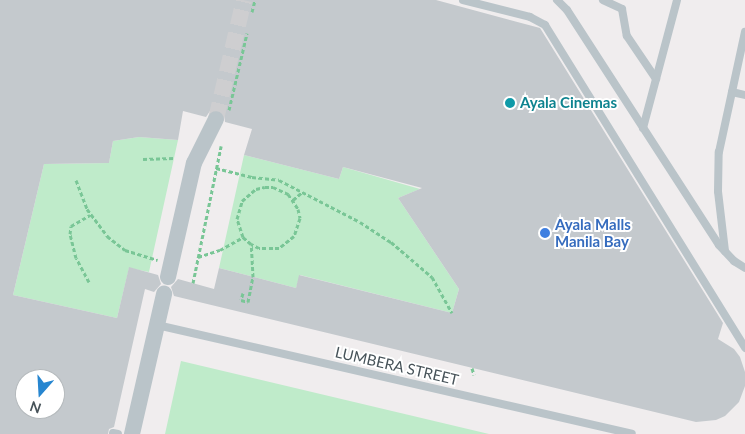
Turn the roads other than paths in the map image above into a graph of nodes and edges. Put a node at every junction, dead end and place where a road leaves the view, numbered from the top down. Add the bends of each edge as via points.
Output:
1 (463, 0) edge
2 (557, 0) edge
3 (603, 0) edge
4 (677, 0) edge
5 (745, 32) edge
6 (656, 80) junction
7 (732, 92) junction
8 (745, 95) edge
9 (221, 120) tunnel mouth
10 (643, 128) junction
11 (726, 254) junction
12 (745, 268) edge
13 (169, 270) road end
14 (164, 294) dead end
15 (157, 325) junction
16 (745, 348) edge
17 (132, 434) edge
18 (632, 434) edge

1 - 16 lane via 530,17 545,26
2 - 10 lane via 567,10
3 - 6 lane via 622,9 627,36
4 - 6 lane
5 - 7 lane
6 - 10 lane
7 - 8 lane
7 - 11 lane via 719,152 718,192
9 - 13 street via 194,163
10 - 11 lane
11 - 12 lane
14 - 15 street
15 - 17 street
15 - 18 lane, LUMBERA STREET

